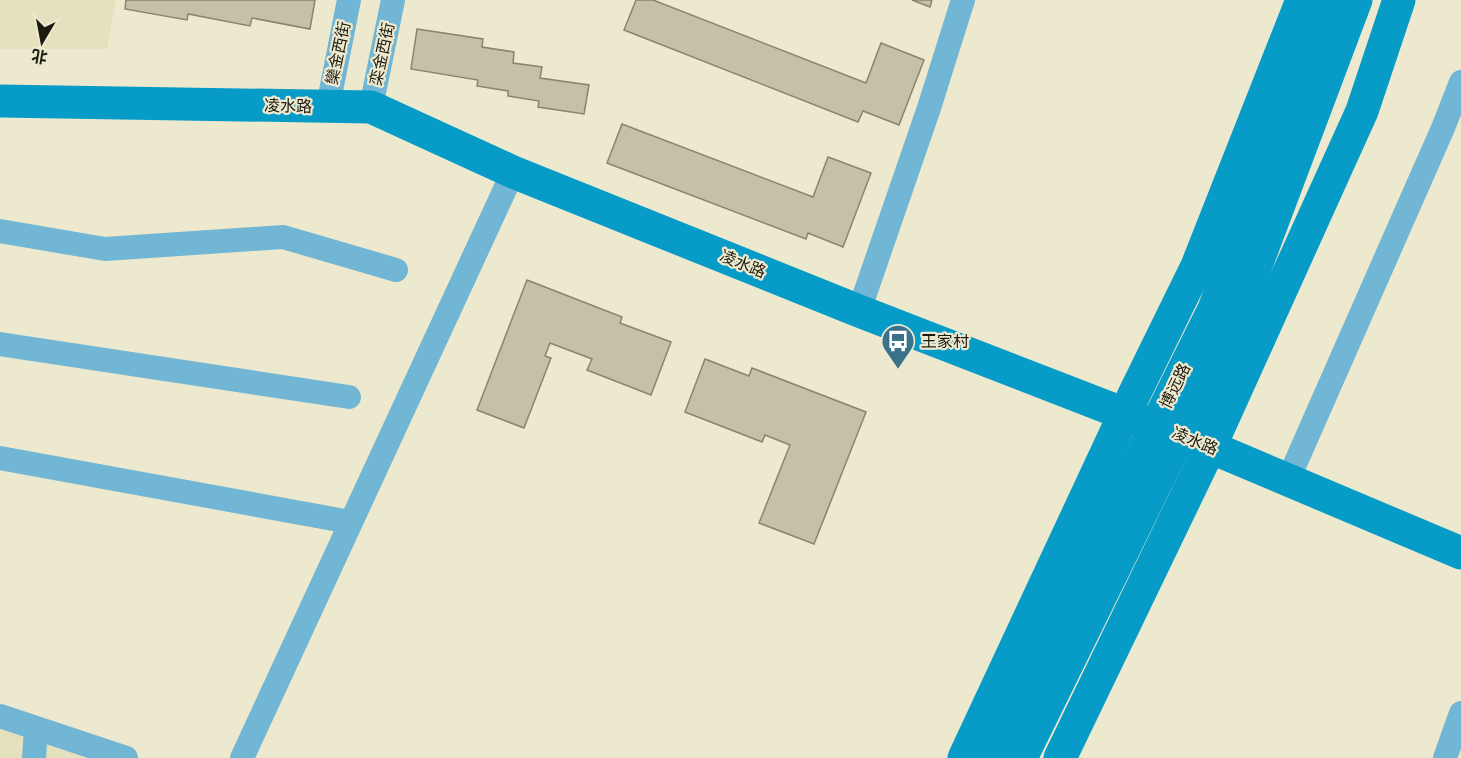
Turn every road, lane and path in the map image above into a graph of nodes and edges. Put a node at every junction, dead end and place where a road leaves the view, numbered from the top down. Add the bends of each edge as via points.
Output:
1 (349, 0) edge
2 (393, 0) edge
3 (963, 0) edge
4 (1302, 0) edge
5 (1326, 0) edge
6 (1356, 0) edge
7 (1399, 0) edge
8 (1461, 82) edge
9 (0, 101) edge
10 (328, 106) junction
11 (371, 107) junction
12 (513, 172) junction
13 (0, 231) edge
14 (396, 270) dead end
15 (859, 311) junction
16 (0, 344) edge
17 (349, 397) dead end
18 (1125, 413) junction
19 (1210, 447) junction
20 (0, 458) edge
21 (1288, 480) junction
22 (350, 522) junction
23 (1461, 553) edge
24 (1461, 713) edge
25 (0, 716) edge
26 (36, 729) junction
27 (34, 758) edge
28 (126, 758) edge
29 (242, 758) edge
30 (964, 758) edge
31 (992, 758) edge
32 (1022, 758) edge
33 (1060, 758) edge
34 (1445, 758) edge

1 - 10 street, 欒金西街
2 - 11 street, 栾金西街
3 - 15 street
4 - 18 main road via 1197,266
5 - 31 main road, 博远路, bridge via 1214,309
6 - 32 main road, bridge via 1234,324
7 - 19 main road via 1362,111
8 - 21 street
9 - 10 main road, 凌水路
10 - 11 main road, 凌水路
11 - 12 main road, 凌水路
12 - 15 main road, 凌水路
12 - 22 street
13 - 14 street via 105,249 283,237
15 - 18 main road, 凌水路
16 - 17 street
18 - 19 main road, 凌水路
18 - 30 main road
19 - 21 main road, 凌水路
19 - 33 main road
20 - 22 street
21 - 23 main road, 凌水路
22 - 29 street
24 - 34 street
25 - 26 street
26 - 27 street
26 - 28 street

